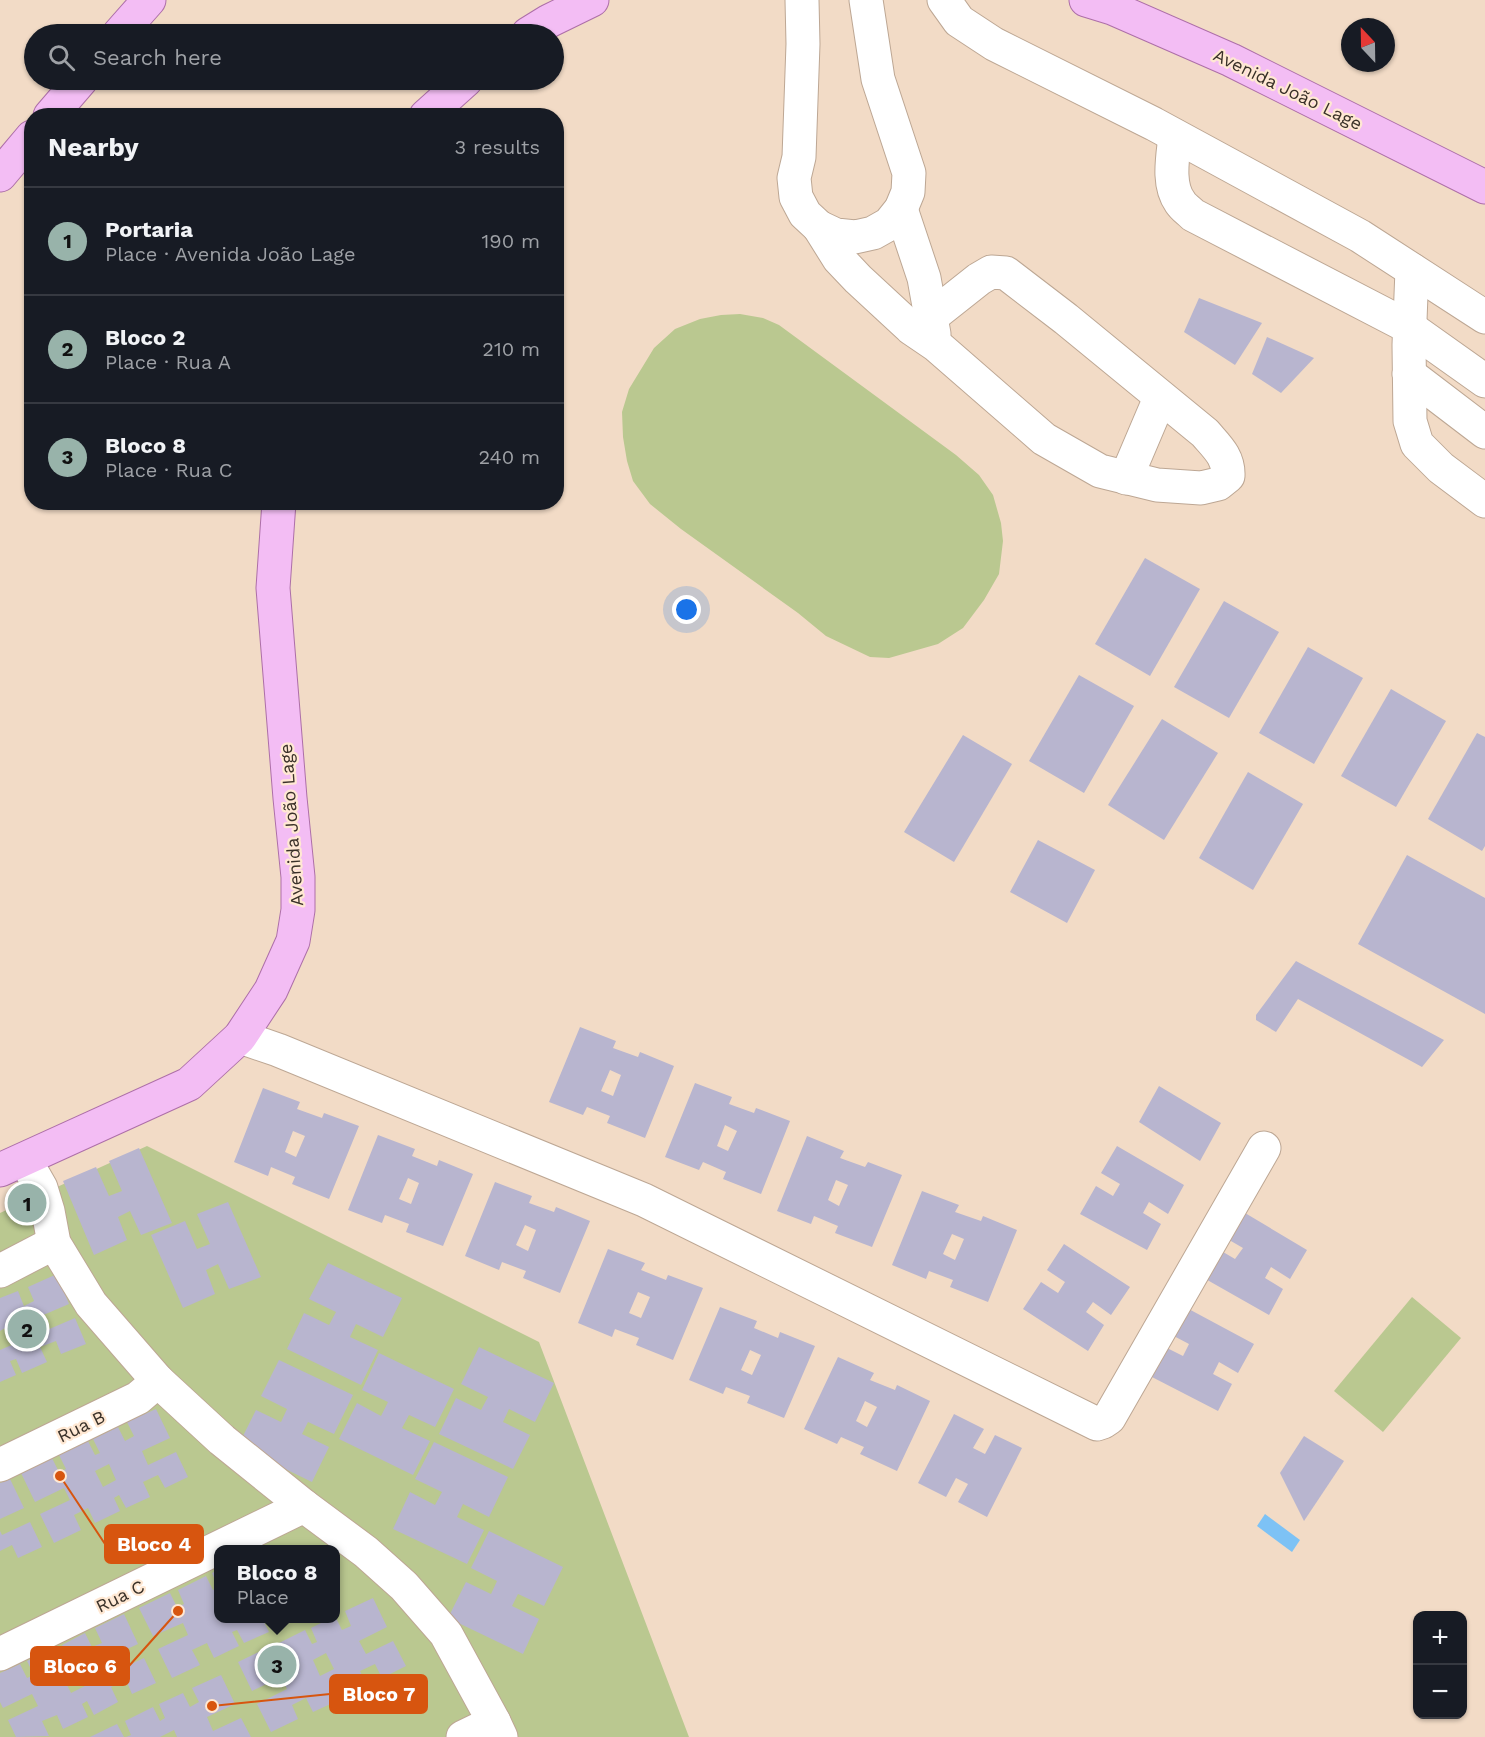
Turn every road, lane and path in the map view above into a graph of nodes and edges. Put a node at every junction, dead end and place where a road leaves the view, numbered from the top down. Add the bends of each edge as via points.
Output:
1 (149, 0) edge
2 (592, 0) edge
3 (802, 0) edge
4 (866, 0) edge
5 (944, 0) edge
6 (1086, 0) edge
7 (128, 24) edge
8 (544, 24) edge
9 (72, 90) edge
10 (455, 90) edge
11 (57, 108) edge
12 (435, 108) edge
13 (1175, 136) junction
14 (24, 146) edge
15 (0, 175) edge
16 (1485, 187) edge
17 (901, 210) junction
18 (819, 227) junction
19 (1412, 270) junction
20 (1485, 317) edge
21 (1409, 327) junction
22 (926, 330) junction
23 (1409, 374) junction
24 (1485, 381) edge
25 (1160, 398) junction
26 (1485, 432) edge
27 (1126, 478) junction
28 (1485, 501) edge
29 (278, 510) edge
30 (240, 1037) junction
31 (1264, 1148) dead end
32 (12, 1165) edge
33 (54, 1243) junction
34 (0, 1271) edge
35 (158, 1381) junction
36 (0, 1465) edge
37 (304, 1506) junction
38 (224, 1545) edge
39 (214, 1550) edge
40 (0, 1654) edge
41 (498, 1730) edge
42 (463, 1737) edge

1 - 7 main road
2 - 8 main road
3 - 18 street via 799,157 794,178 796,197 805,214
4 - 17 street via 878,79 909,173 908,192
5 - 13 street via 959,21 994,44
6 - 16 main road, Avenida João Lage via 1231,60
9 - 11 main road
10 - 12 main road
13 - 19 street via 1360,236
13 - 21 street via 1174,192 1194,215
14 - 15 main road
17 - 18 street via 889,224 855,237 836,235
17 - 22 street via 924,278
18 - 22 street via 851,273
19 - 20 street
19 - 21 street
21 - 23 street
21 - 24 street
22 - 25 street via 979,279 991,272 1006,273
22 - 27 street via 1044,439 1100,471
23 - 26 street
23 - 28 street via 1410,421 1417,444
25 - 27 street
25 - 27 street via 1205,433 1224,454 1228,476 1218,484 1201,488
29 - 30 main road, Avenida João Lage via 273,588 298,910 292,941 271,990
30 - 31 street via 644,1200 1097,1424 1109,1418
30 - 32 main road, Avenida João Lage via 189,1084
32 - 33 street via 41,1188
33 - 34 street
33 - 35 street via 91,1304
35 - 36 street, Rua B via 138,1398
35 - 37 street via 222,1440
37 - 38 street, Rua C
37 - 41 street via 404,1586 446,1634
39 - 40 street, Rua C
41 - 42 street

